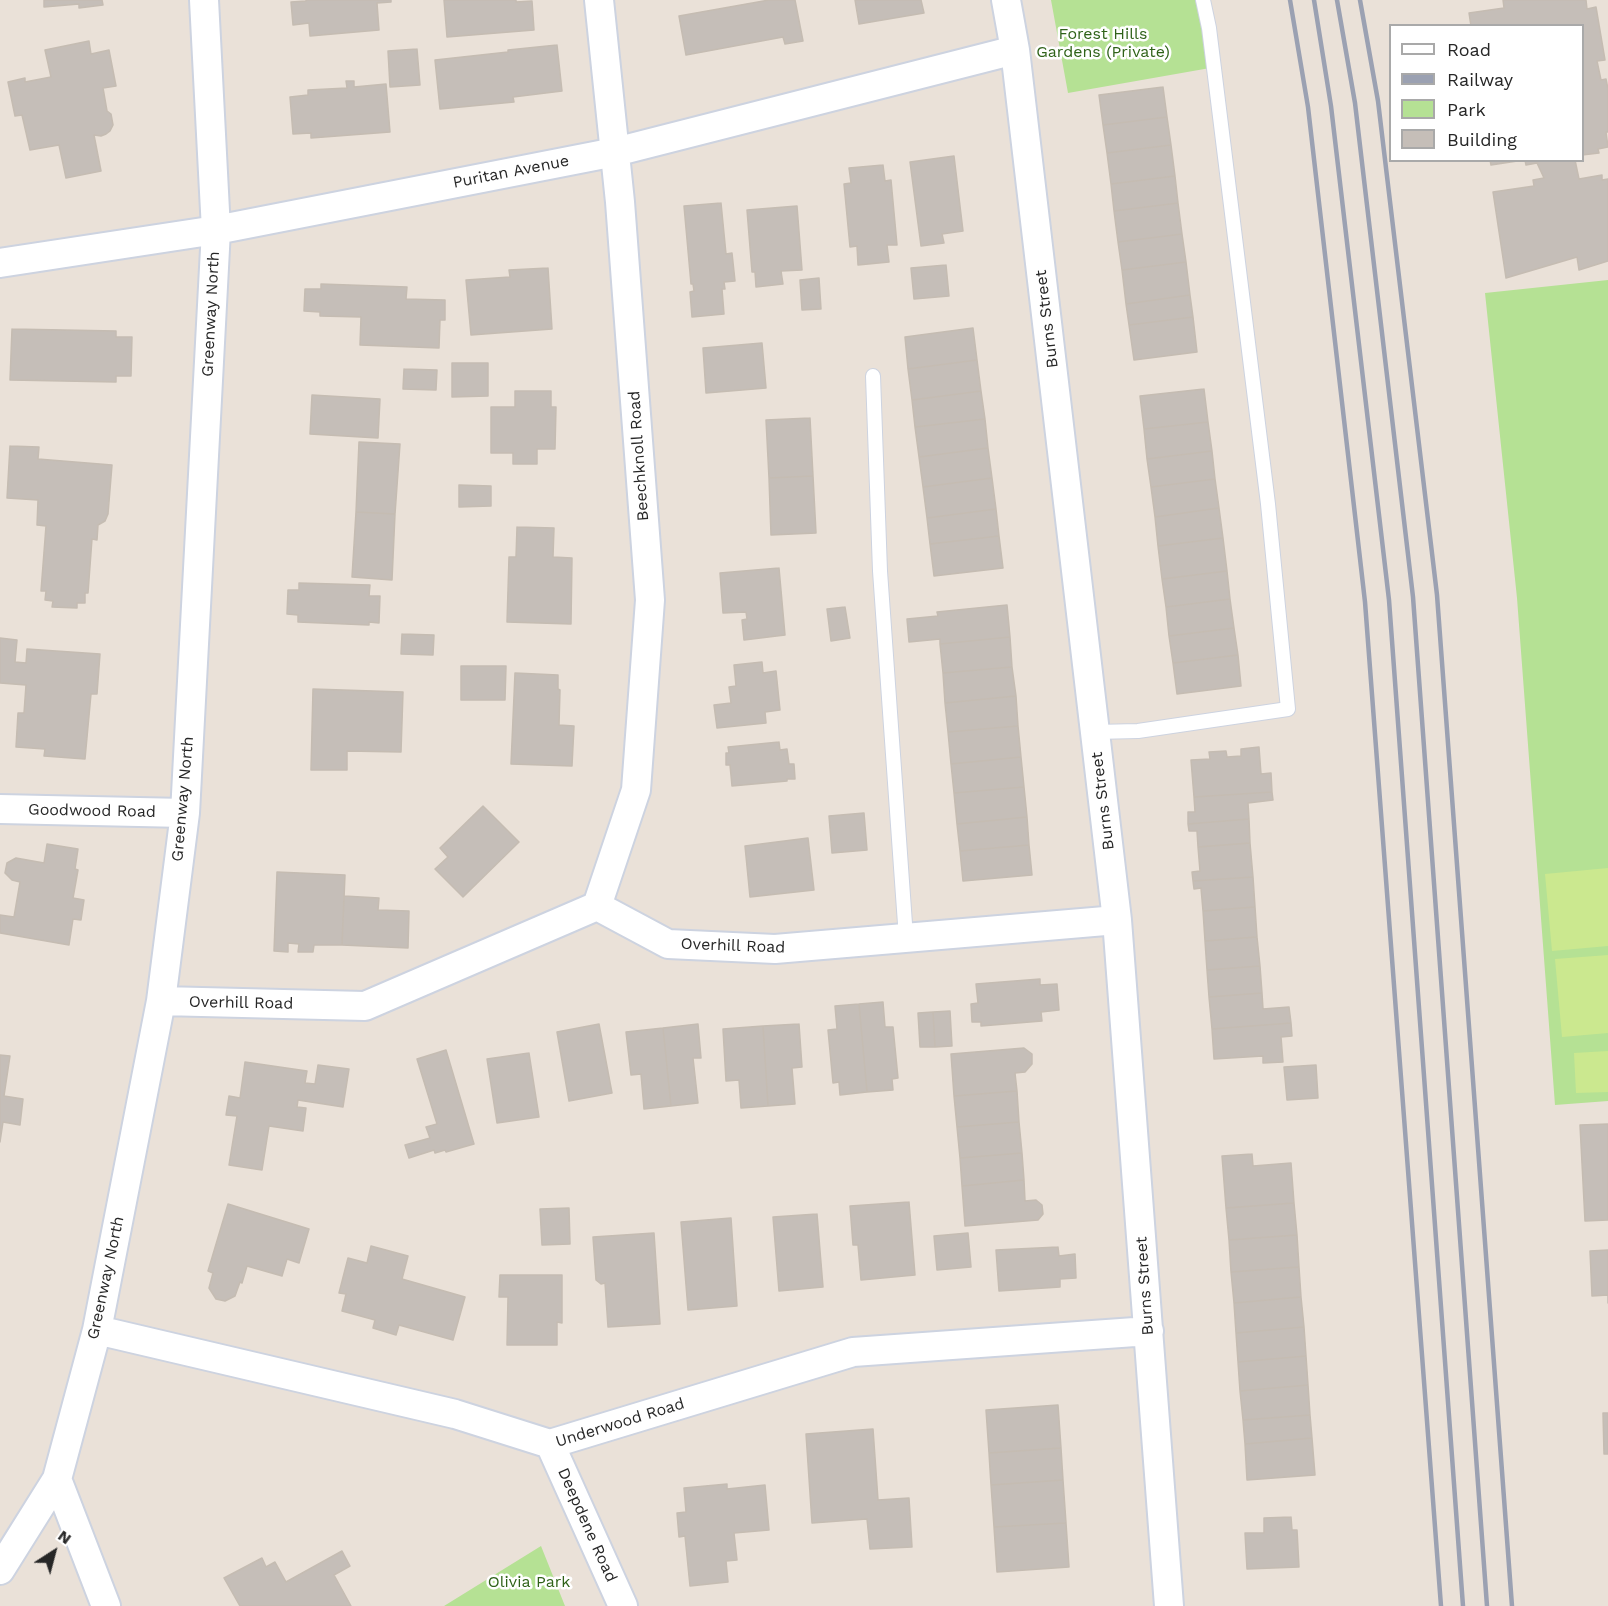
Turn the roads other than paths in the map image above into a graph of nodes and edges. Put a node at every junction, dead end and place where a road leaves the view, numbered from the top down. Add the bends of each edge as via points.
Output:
1 (204, 0) edge
2 (599, 0) edge
3 (1006, 0) edge
4 (1203, 0) edge
5 (1015, 50) junction
6 (615, 152) junction
7 (216, 230) junction
8 (0, 263) edge
9 (873, 376) dead end
10 (1095, 732) junction
11 (0, 809) edge
12 (184, 813) junction
13 (597, 906) junction
14 (1117, 920) junction
15 (906, 939) junction
16 (161, 1001) junction
17 (97, 1330) junction
18 (1149, 1331) junction
19 (550, 1444) junction
20 (57, 1479) junction
21 (0, 1570) edge
22 (106, 1606) edge
23 (623, 1606) edge
24 (1169, 1606) edge

1 - 7 street, Greenway North
2 - 6 street, Beechknoll Road
3 - 5 street, Burns Street
4 - 10 lane via 1268,504 1288,709 1138,731
5 - 6 street, Puritan Avenue
5 - 10 street, Burns Street
6 - 7 street, Puritan Avenue
6 - 13 street, Beechknoll Road via 650,600 636,790
7 - 8 street, Puritan Avenue
7 - 12 street, Greenway North
9 - 15 lane via 880,571
10 - 14 street, Burns Street
11 - 12 street, Goodwood Road
12 - 16 street, Greenway North
13 - 15 street, Overhill Road via 668,944 775,949
13 - 16 street, Overhill Road via 365,1006
14 - 15 street, Overhill Road
14 - 18 street, Burns Street
16 - 17 street, Greenway North
17 - 19 street, Underwood Road via 455,1414
17 - 20 street, Greenway North
18 - 19 street, Underwood Road via 853,1352
18 - 24 street, Burns Street
19 - 23 street, Deepdene Road
20 - 21 street, Greenway North
20 - 22 street

